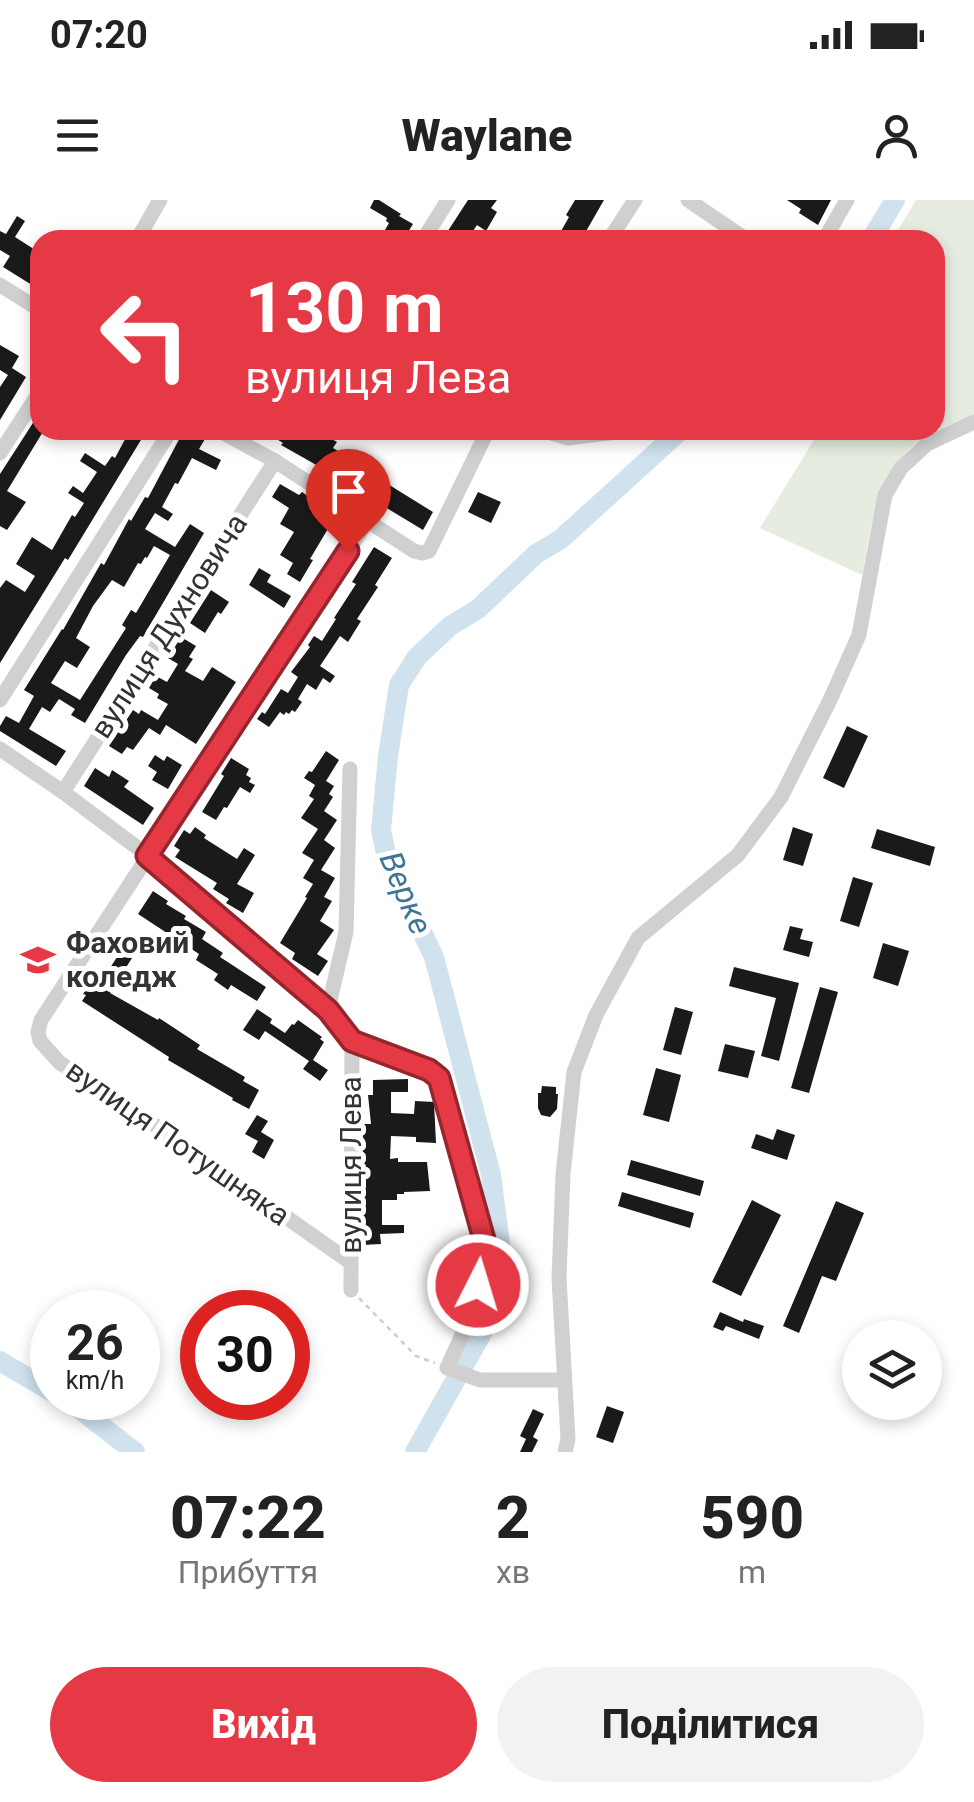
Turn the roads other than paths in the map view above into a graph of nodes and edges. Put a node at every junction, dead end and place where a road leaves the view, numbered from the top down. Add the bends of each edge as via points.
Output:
1 (160, 200) edge
2 (448, 200) edge
3 (635, 200) edge
4 (688, 200) edge
5 (848, 200) edge
6 (143, 230) edge
7 (429, 230) edge
8 (615, 230) edge
9 (732, 230) edge
10 (830, 230) edge
11 (0, 285) edge
12 (30, 304) edge
13 (30, 407) edge
14 (974, 422) edge
15 (945, 436) edge
16 (165, 440) edge
17 (236, 440) edge
18 (483, 440) edge
19 (936, 440) edge
20 (0, 454) edge
21 (275, 461) junction
22 (368, 520) junction
23 (0, 700) edge
24 (0, 750) edge
25 (350, 768) dead end
26 (63, 792) junction
27 (147, 856) junction
28 (328, 1010) junction
29 (352, 1041) junction
30 (350, 1262) junction
31 (352, 1290) road end
32 (564, 1380) junction
33 (565, 1452) edge

1 - 6 street
2 - 7 street
3 - 8 street
4 - 9 street
5 - 10 street
11 - 12 street
13 - 20 street
14 - 15 street
16 - 23 street
17 - 21 street
18 - 22 street via 428,552 414,551
19 - 32 street via 901,468 885,494 860,635 780,797 738,856 638,938 596,1016 574,1072 563,1174
21 - 22 street
21 - 26 street, вулиця Духновича
22 - 27 street
24 - 26 street, вулиця Лева
25 - 28 street via 346,932
26 - 27 street, вулиця Лева
27 - 28 street, вулиця Лева
27 - 30 street, вулиця Потушняка via 41,1020 40,1041 60,1063
28 - 29 street, вулиця Лева
29 - 30 street, вулиця Лева
29 - 32 street, вулиця Лева via 439,1078 485,1243 475,1307 448,1369 480,1380
30 - 31 street, вулиця Лева
32 - 33 street

